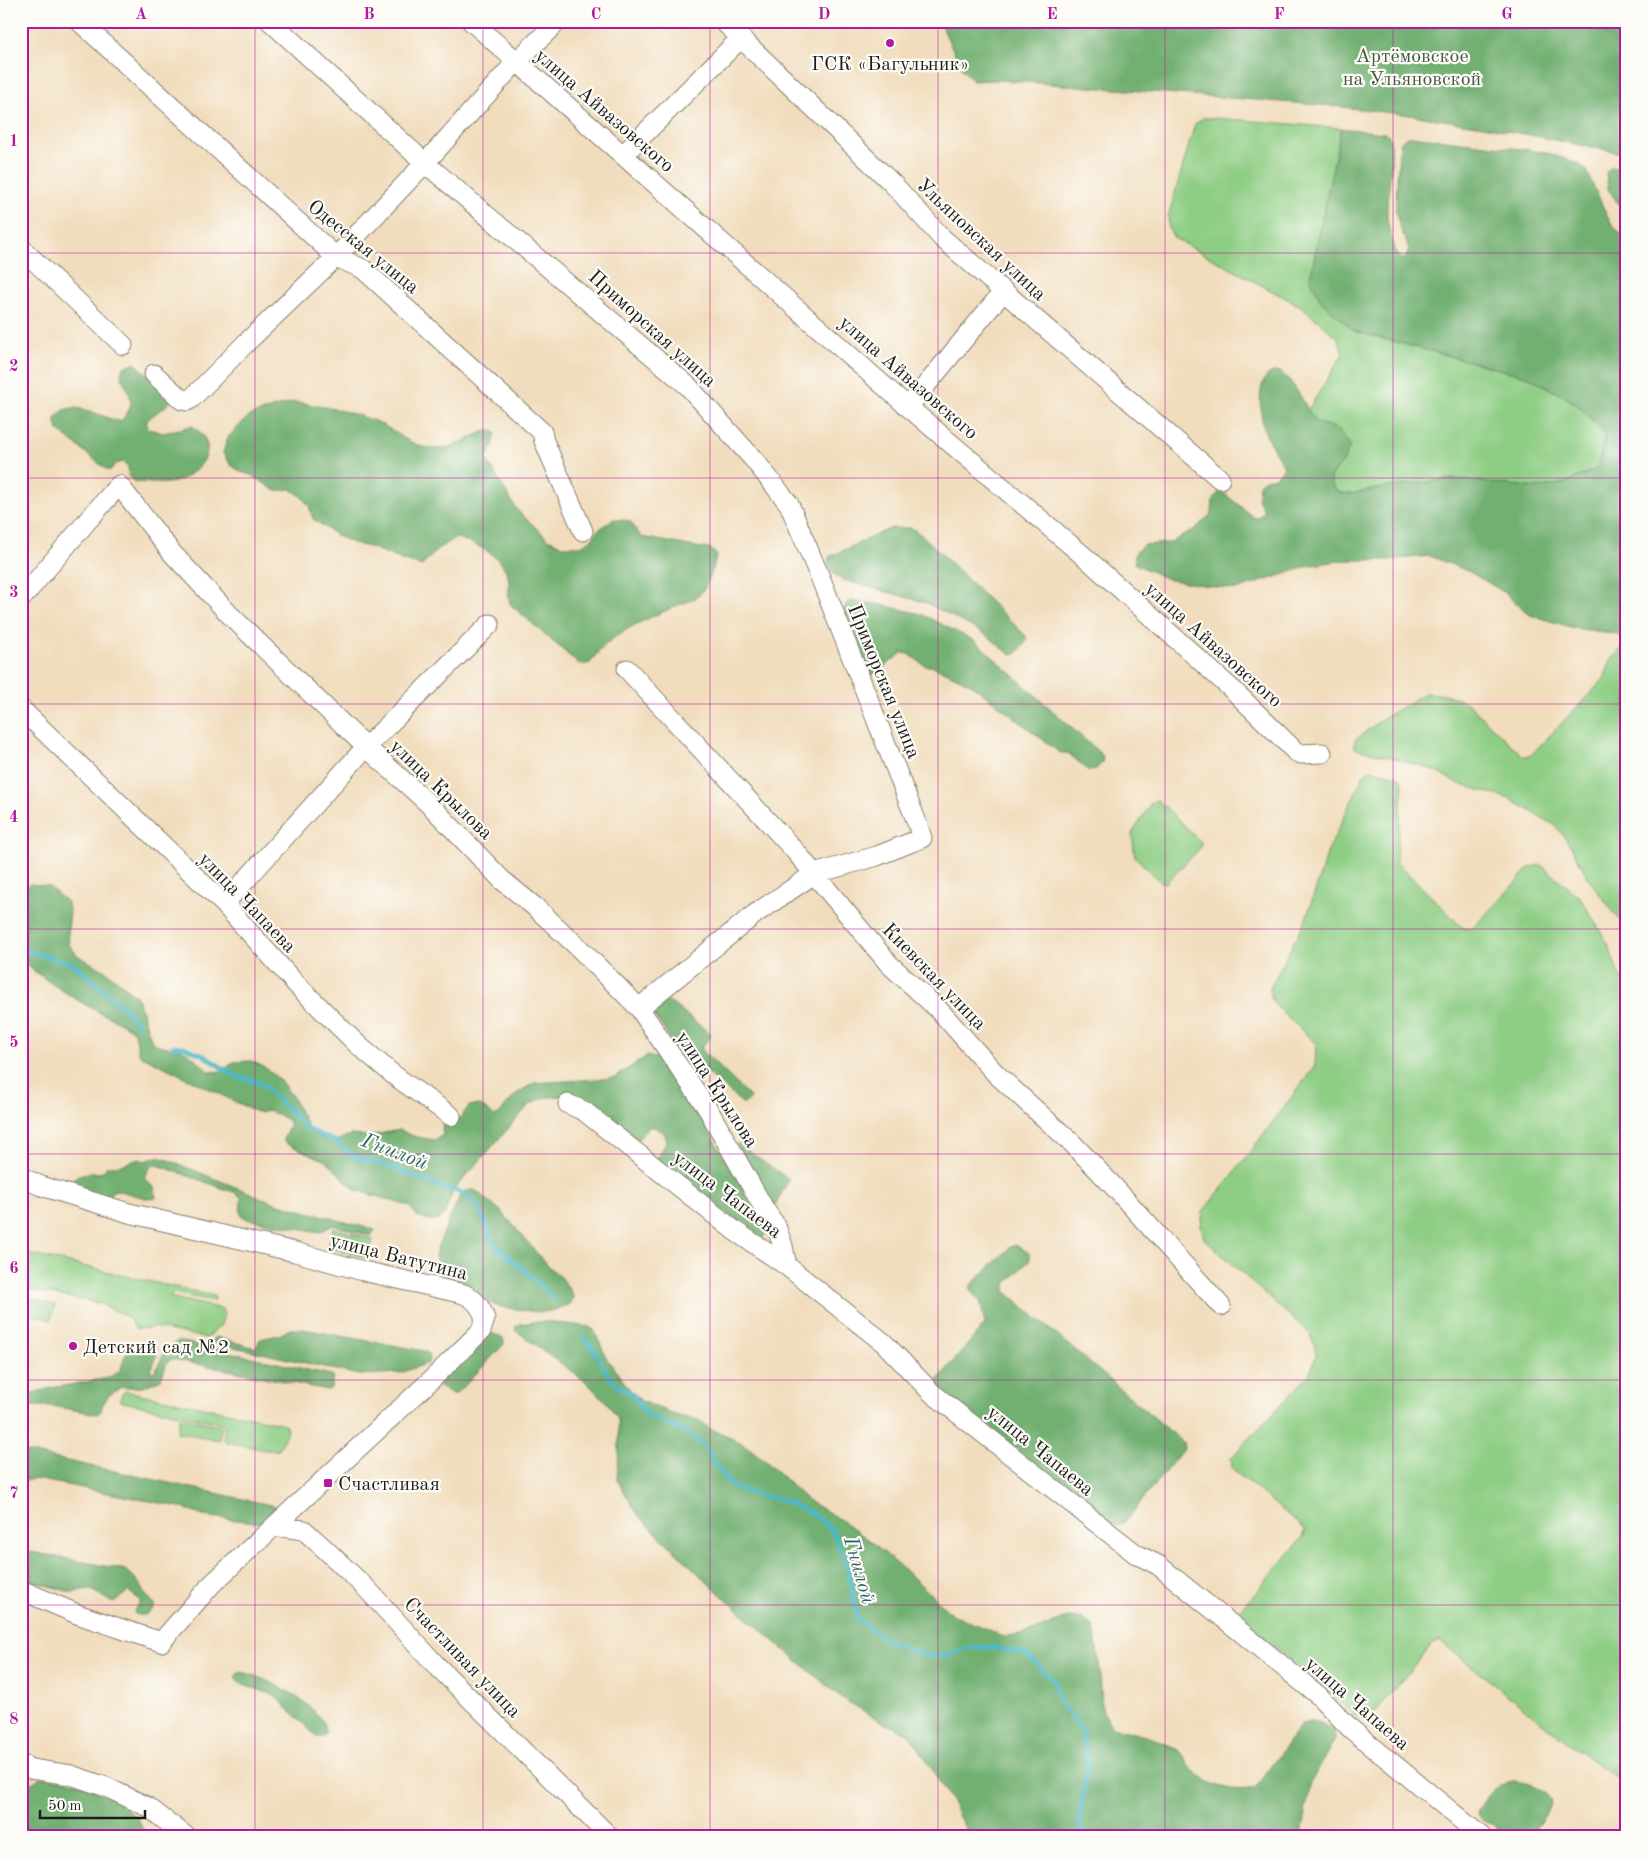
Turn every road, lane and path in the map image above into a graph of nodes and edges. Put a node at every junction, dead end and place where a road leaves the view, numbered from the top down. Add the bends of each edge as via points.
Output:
1 (80, 21) edge
2 (270, 21) edge
3 (471, 21) edge
4 (558, 21) edge
5 (723, 21) edge
6 (741, 38) junction
7 (516, 62) junction
8 (623, 154) junction
9 (425, 163) junction
10 (21, 248) edge
11 (336, 257) junction
12 (1002, 292) junction
13 (124, 345) dead end
14 (154, 374) dead end
15 (908, 408) junction
16 (1220, 479) dead end
17 (584, 530) dead end
18 (21, 599) edge
19 (490, 624) dead end
20 (627, 669) dead end
21 (21, 709) edge
22 (366, 747) junction
23 (1322, 753) dead end
24 (814, 874) junction
25 (224, 904) junction
26 (639, 1008) junction
27 (568, 1104) dead end
28 (451, 1116) dead end
29 (21, 1177) edge
30 (787, 1266) junction
31 (1221, 1306) dead end
32 (275, 1526) junction
33 (21, 1590) edge
34 (21, 1764) edge
35 (187, 1837) edge
36 (610, 1837) edge
37 (1482, 1837) edge

1 - 11 street, Одесская улица
2 - 9 street, Приморская улица
3 - 7 street, улица Айвазовского
4 - 7 street
5 - 6 street, Ульяновская улица
6 - 8 street
6 - 12 street, Ульяновская улица via 893,184 942,238
7 - 8 street, улица Айвазовского
7 - 9 street
8 - 15 street, улица Айвазовского
9 - 11 street
9 - 24 street, Приморская улица via 688,386 789,504 922,838 877,856
10 - 13 street
11 - 14 street via 191,399 182,400
11 - 17 street, Одесская улица via 362,270 542,432
12 - 15 street
12 - 16 street, Ульяновская улица
15 - 23 street, улица Айвазовского via 1100,571 1235,692 1296,752
18 - 22 street, улица Крылова via 119,485 172,553 229,614
19 - 22 street
20 - 24 street, Киевская улица
21 - 25 street, улица Чапаева
22 - 25 street
22 - 26 street, улица Крылова
24 - 26 street via 755,914
24 - 31 street, Киевская улица via 889,964 939,1010 1002,1080 1073,1144
25 - 28 street, улица Чапаева via 296,984 358,1045
26 - 30 street, улица Крылова via 709,1111 776,1226
27 - 30 street, улица Чапаева via 584,1111 735,1231
29 - 32 street, улица Ватутина via 129,1212 455,1291 479,1304 485,1319 481,1331
30 - 37 street, улица Чапаева via 884,1343 932,1392 1269,1655
32 - 33 street, улица Ватутина via 212,1584 162,1642 77,1614
32 - 36 street, Счастливая улица via 304,1530 327,1551 368,1590 435,1664
34 - 35 street via 31,1769 71,1774 106,1788 148,1807

